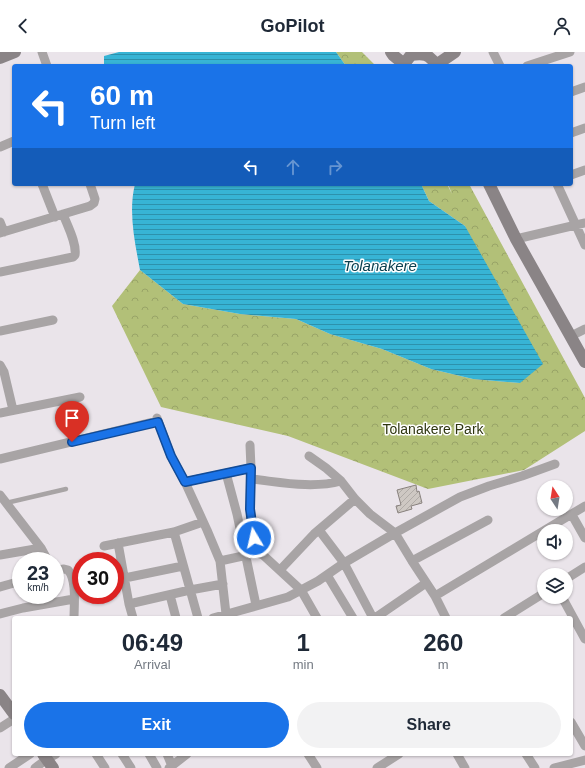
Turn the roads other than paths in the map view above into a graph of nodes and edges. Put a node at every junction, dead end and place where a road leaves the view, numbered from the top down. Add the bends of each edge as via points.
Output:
1 (14, 52) edge
2 (42, 52) edge
3 (391, 52) edge
4 (455, 52) edge
5 (493, 52) edge
6 (570, 52) edge
7 (0, 58) edge
8 (421, 58) edge
9 (46, 64) edge
10 (499, 64) edge
11 (533, 64) edge
12 (585, 86) edge
13 (573, 91) edge
14 (585, 128) edge
15 (573, 132) edge
16 (12, 142) edge
17 (0, 147) edge
18 (585, 170) edge
19 (573, 173) edge
20 (43, 186) edge
21 (91, 186) edge
22 (490, 186) edge
23 (558, 186) edge
24 (59, 216) junction
25 (0, 222) edge
26 (581, 224) edge
27 (2, 233) edge
28 (516, 239) junction
29 (585, 245) edge
30 (0, 272) edge
31 (53, 320) dead end
32 (585, 329) edge
33 (0, 332) edge
34 (571, 336) junction
35 (585, 362) edge
36 (0, 365) edge
37 (80, 397) dead end
38 (13, 410) junction
39 (0, 413) edge
40 (250, 445) dead end
41 (309, 456) dead end
42 (0, 459) edge
43 (555, 464) dead end
44 (251, 468) junction
45 (226, 473) junction
46 (251, 479) junction
47 (341, 481) junction
48 (185, 482) junction
49 (66, 489) dead end
50 (0, 494) edge
51 (355, 499) junction
52 (6, 503) junction
53 (585, 506) edge
54 (573, 513) edge
55 (569, 516) edge
56 (573, 516) edge
57 (488, 520) dead end
58 (203, 522) junction
59 (319, 530) junction
60 (174, 532) junction
61 (395, 533) junction
62 (585, 538) edge
63 (118, 543) junction
64 (104, 546) dead end
65 (41, 548) junction
66 (43, 552) edge
67 (118, 552) edge
68 (257, 553) junction
69 (0, 555) edge
70 (246, 555) junction
71 (220, 562) junction
72 (412, 562) junction
73 (344, 563) junction
74 (183, 566) junction
75 (585, 567) edge
76 (280, 570) junction
77 (327, 575) junction
78 (573, 575) edge
79 (124, 578) edge
80 (12, 584) edge
81 (223, 584) junction
82 (426, 584) junction
83 (0, 587) edge
84 (124, 590) edge
85 (190, 590) junction
86 (301, 590) junction
87 (170, 595) junction
88 (435, 596) junction
89 (537, 598) edge
90 (72, 599) edge
91 (74, 604) edge
92 (129, 604) junction
93 (566, 604) edge
94 (256, 605) junction
95 (0, 614) edge
96 (74, 616) edge
97 (132, 616) edge
98 (175, 616) edge
99 (197, 616) edge
100 (226, 616) edge
101 (316, 616) edge
102 (352, 616) edge
103 (373, 616) edge
104 (377, 616) edge
105 (445, 616) edge
106 (510, 616) edge
107 (572, 616) edge
108 (573, 617) edge
109 (585, 639) edge
110 (0, 695) edge
111 (12, 711) edge
112 (12, 721) edge
113 (573, 725) edge
114 (0, 728) edge
115 (585, 746) edge
116 (27, 756) edge
117 (97, 756) edge
118 (123, 756) edge
119 (150, 756) edge
120 (168, 756) edge
121 (185, 756) edge
122 (309, 756) edge
123 (458, 756) edge
124 (527, 756) edge
125 (387, 757) edge
126 (50, 759) edge
127 (585, 760) edge
128 (171, 767) edge
129 (9, 768) edge
130 (35, 768) edge
131 (105, 768) edge
132 (131, 768) edge
133 (157, 768) edge
134 (317, 768) edge
135 (377, 768) edge
136 (465, 768) edge
137 (535, 768) edge
138 (554, 768) edge

1 - 7 street
2 - 9 street
3 - 8 street via 393,55
4 - 8 street
5 - 10 street
6 - 11 street
12 - 13 street
14 - 15 street
16 - 17 street
18 - 19 street
20 - 24 street
21 - 24 street via 94,203
22 - 28 street
23 - 26 street
24 - 27 street
24 - 30 street via 73,241 76,251 73,257
25 - 27 street
26 - 28 street
26 - 29 street
28 - 34 street
31 - 33 street
32 - 34 street
34 - 35 street
36 - 38 street
37 - 38 street
38 - 39 street
40 - 44 street
41 - 47 street
42 - 48 street via 158,420 171,456
43 - 61 street via 460,497
44 - 45 street
44 - 46 street
45 - 48 street
45 - 70 street
46 - 47 street via 309,484
46 - 68 street via 250,509
47 - 51 street
48 - 58 street
49 - 52 lane
50 - 52 street
51 - 59 street
51 - 61 street
52 - 65 street
53 - 54 street
55 - 88 street
56 - 62 street
57 - 72 street
58 - 60 street
58 - 71 street
59 - 73 street
59 - 76 street
60 - 63 street
60 - 74 street
61 - 72 street
61 - 73 street
63 - 64 street
63 - 67 street
65 - 66 street
65 - 69 street
68 - 70 street
68 - 76 street via 263,554
70 - 71 street
70 - 94 street
71 - 81 street
72 - 82 street
73 - 77 street
73 - 103 street
74 - 79 street
74 - 85 street
75 - 78 street
76 - 86 street
77 - 86 street
77 - 102 street
80 - 83 street
81 - 85 street
81 - 100 street
82 - 88 street
82 - 104 street
84 - 92 street
85 - 87 street
85 - 99 street
86 - 94 street via 288,597
86 - 101 street
87 - 92 street
87 - 98 street
88 - 105 street
89 - 106 street
90 - 95 street
91 - 96 street
92 - 97 street
93 - 107 street
94 - 100 street
108 - 109 street
110 - 111 street
112 - 114 street
113 - 115 street
116 - 129 street
117 - 131 street
118 - 132 street
119 - 133 street
120 - 128 street
121 - 128 street
122 - 134 street
123 - 136 street
124 - 137 street
125 - 135 street
126 - 130 street
127 - 138 street

